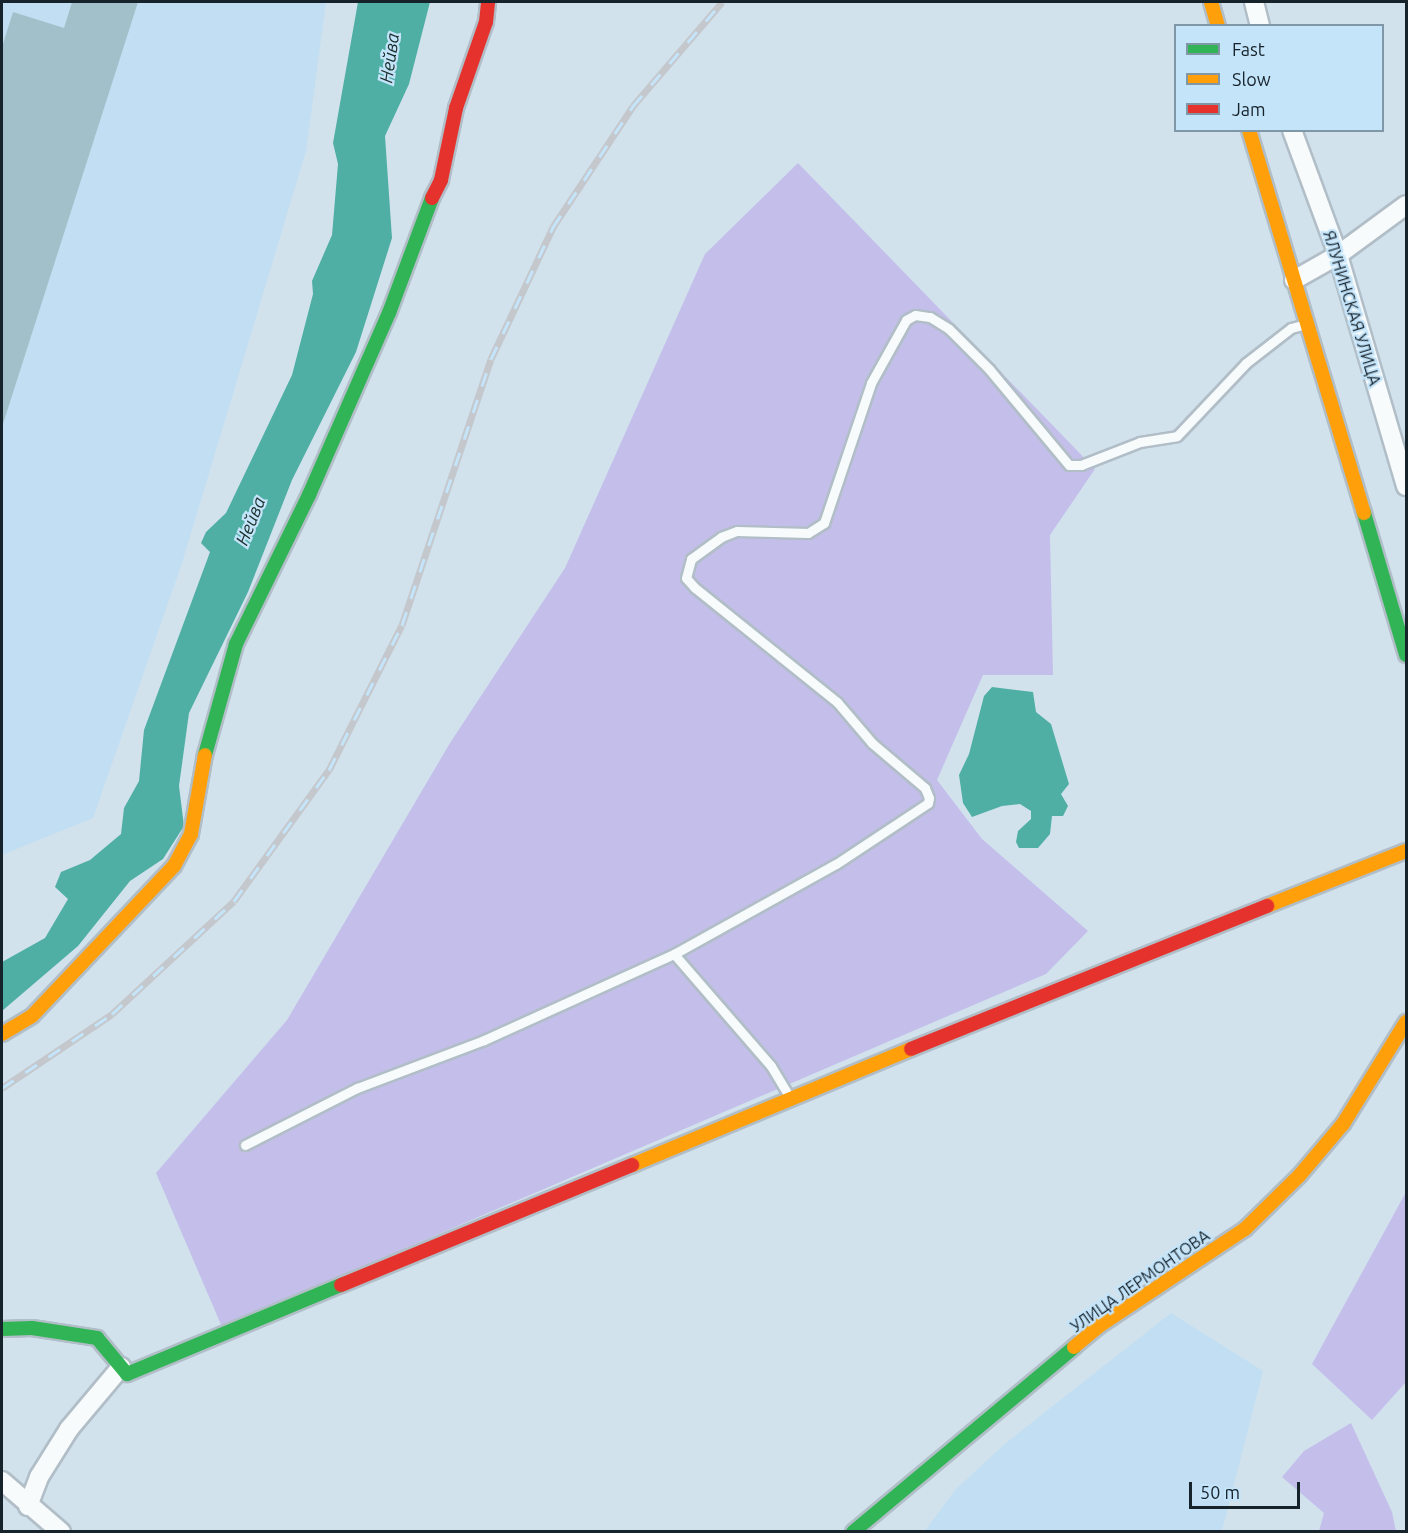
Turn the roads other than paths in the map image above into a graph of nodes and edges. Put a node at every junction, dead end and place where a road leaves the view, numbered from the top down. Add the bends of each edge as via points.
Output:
1 (488, 2) edge
2 (1211, 2) edge
3 (1254, 2) edge
4 (1217, 24) edge
5 (1260, 24) edge
6 (1250, 132) edge
7 (1293, 132) edge
8 (1407, 205) edge
9 (1338, 255) junction
10 (1294, 280) junction
11 (1306, 324) junction
12 (1407, 486) edge
13 (1407, 655) edge
14 (1407, 850) edge
15 (674, 954) junction
16 (1407, 1022) edge
17 (2, 1034) edge
18 (792, 1101) junction
19 (245, 1145) dead end
20 (2, 1329) edge
21 (121, 1367) junction
22 (2, 1481) edge
23 (28, 1506) junction
24 (61, 1532) edge
25 (853, 1532) edge

1 - 17 street via 486,22 456,108 441,180 389,313 314,484 236,644 206,741 201,791 191,834 174,866 32,1016
2 - 4 street
3 - 5 street
6 - 10 street
7 - 9 street, ЯЛУНИНСКАЯ УЛИЦА
8 - 9 street
9 - 10 street
9 - 12 street, ЯЛУНИНСКАЯ УЛИЦА
10 - 11 street
11 - 13 street
11 - 15 lane via 1291,328 1246,363 1177,436 1140,442 1081,465 1069,465 989,369 949,330 921,314 906,320 872,383 824,523 808,533 756,529 721,537 692,559 686,578 837,702 872,744 925,788 928,803 836,864
14 - 18 street via 1061,987
15 - 18 lane via 771,1066
15 - 19 lane via 484,1040 357,1088
16 - 25 street, УЛИЦА ЛЕРМОНТОВА via 1342,1124 1299,1176 1245,1229 1099,1326
18 - 21 street via 127,1374
20 - 21 street via 32,1328 97,1338
21 - 23 street via 69,1429 39,1477
22 - 23 street
23 - 24 street

